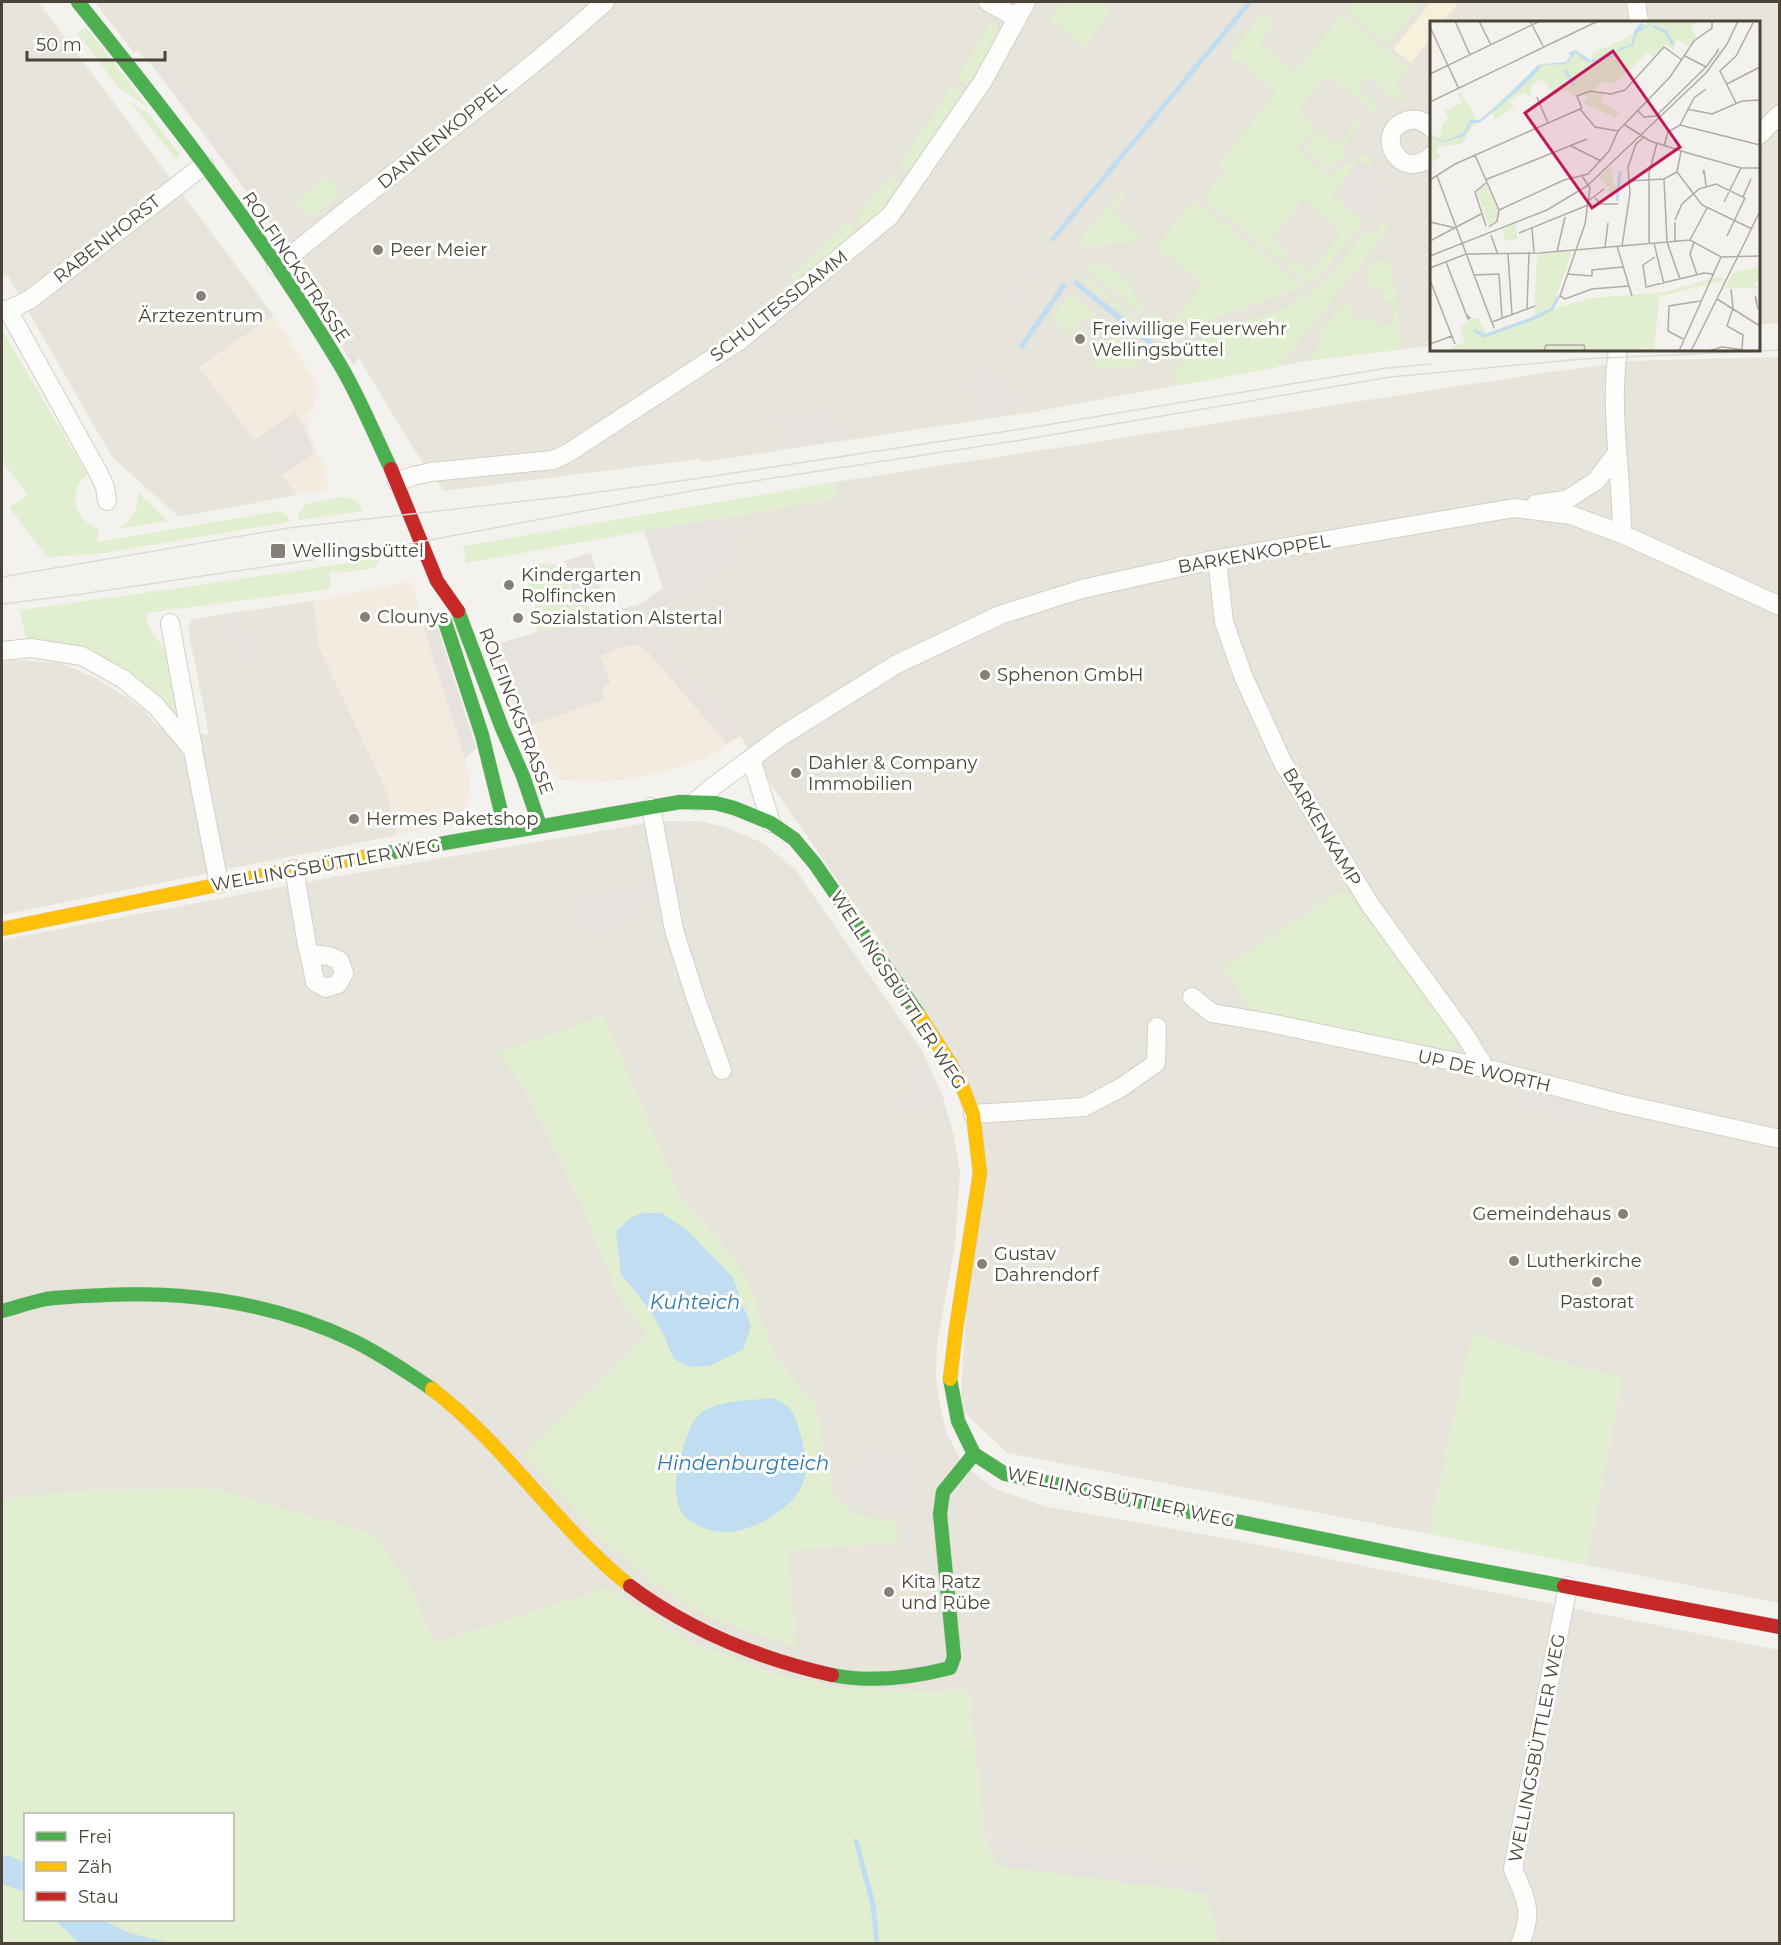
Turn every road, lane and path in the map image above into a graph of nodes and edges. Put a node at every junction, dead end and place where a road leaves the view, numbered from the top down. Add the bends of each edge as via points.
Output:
1 (78, 2) edge
2 (605, 2) edge
3 (988, 2) edge
4 (1026, 2) edge
5 (1636, 2) edge
6 (1017, 18) junction
7 (1639, 21) edge
8 (1430, 128) edge
9 (1430, 156) edge
10 (204, 165) junction
11 (276, 266) junction
12 (5, 310) edge
13 (1618, 351) edge
14 (1617, 453) junction
15 (396, 482) junction
16 (107, 501) dead end
17 (1514, 508) junction
18 (1622, 534) junction
19 (1217, 559) junction
20 (437, 581) junction
21 (1779, 606) edge
22 (170, 623) dead end
23 (2, 651) edge
24 (193, 750) junction
25 (751, 758) junction
26 (696, 801) junction
27 (651, 807) junction
28 (771, 823) junction
29 (540, 826) junction
30 (506, 832) junction
31 (294, 869) junction
32 (219, 884) junction
33 (2, 929) edge
34 (309, 954) dead end
35 (1192, 997) dead end
36 (1156, 1027) dead end
37 (1485, 1068) junction
38 (722, 1070) dead end
39 (973, 1114) junction
40 (1779, 1139) edge
41 (2, 1311) edge
42 (974, 1454) junction
43 (1568, 1586) junction
44 (1779, 1627) edge
45 (1520, 1944) edge

1 - 10 main road, ROLFINCKSTRASSE
2 - 11 street, DANNENKOPPEL
3 - 6 street
4 - 6 street, SCHULTESSDAMM
5 - 7 street
6 - 15 street, SCHULTESSDAMM via 982,81 891,216 739,341 553,460 431,472
8 - 9 street via 1411,120 1398,126 1391,138 1393,153 1404,163 1419,164
10 - 11 main road, ROLFINCKSTRASSE
10 - 12 street, RABENHORST via 29,300
11 - 15 main road, ROLFINCKSTRASSE via 340,365
12 - 16 street, RABENHORST via 98,472
13 - 14 street via 1614,371
14 - 17 street via 1596,481 1566,500
14 - 18 street
15 - 20 main road, ROLFINCKSTRASSE
17 - 18 street, BARKENKOPPEL via 1571,515
17 - 19 street, BARKENKOPPEL
18 - 21 street, BARKENKOPPEL
19 - 25 street, BARKENKOPPEL via 1082,589 1000,615 897,664
19 - 37 street, BARKENKAMP via 1224,622 1283,763 1371,906
20 - 29 main road, ROLFINCKSTRASSE via 457,607
20 - 30 main road, ROLFINCKSTRASSE via 441,608 482,735
22 - 24 street
23 - 24 street via 32,648 82,656 123,679 156,706
24 - 32 street
25 - 26 street, BARKENKOPPEL
25 - 28 street
26 - 27 main road, WELLINGSBÜTTLER WEG
26 - 28 main road, WELLINGSBÜTTLER WEG via 734,808
27 - 29 main road, WELLINGSBÜTTLER WEG
27 - 38 street via 674,930
28 - 39 main road, WELLINGSBÜTTLER WEG via 794,839 835,891 945,1056
29 - 30 main road, WELLINGSBÜTTLER WEG
30 - 31 main road, WELLINGSBÜTTLER WEG
31 - 32 main road, WELLINGSBÜTTLER WEG
31 - 34 street
32 - 33 main road, WELLINGSBÜTTLER WEG
35 - 37 street, UP DE WORTH via 1212,1013
36 - 39 street via 1156,1063 1084,1107
37 - 40 street, UP DE WORTH
39 - 42 main road, WELLINGSBÜTTLER WEG via 980,1173 950,1383 957,1421
41 - 42 main road via 42,1300 116,1293 196,1296 278,1311 322,1327 378,1353 434,1389 480,1429 608,1570 638,1592 693,1625 763,1657 862,1679 910,1678 950,1668 954,1657 940,1514 943,1492
42 - 43 main road, WELLINGSBÜTTLER WEG via 1005,1474
43 - 44 main road, WELLINGSBÜTTLER WEG
43 - 45 street, WELLINGSBÜTTLER WEG via 1513,1869 1529,1916

